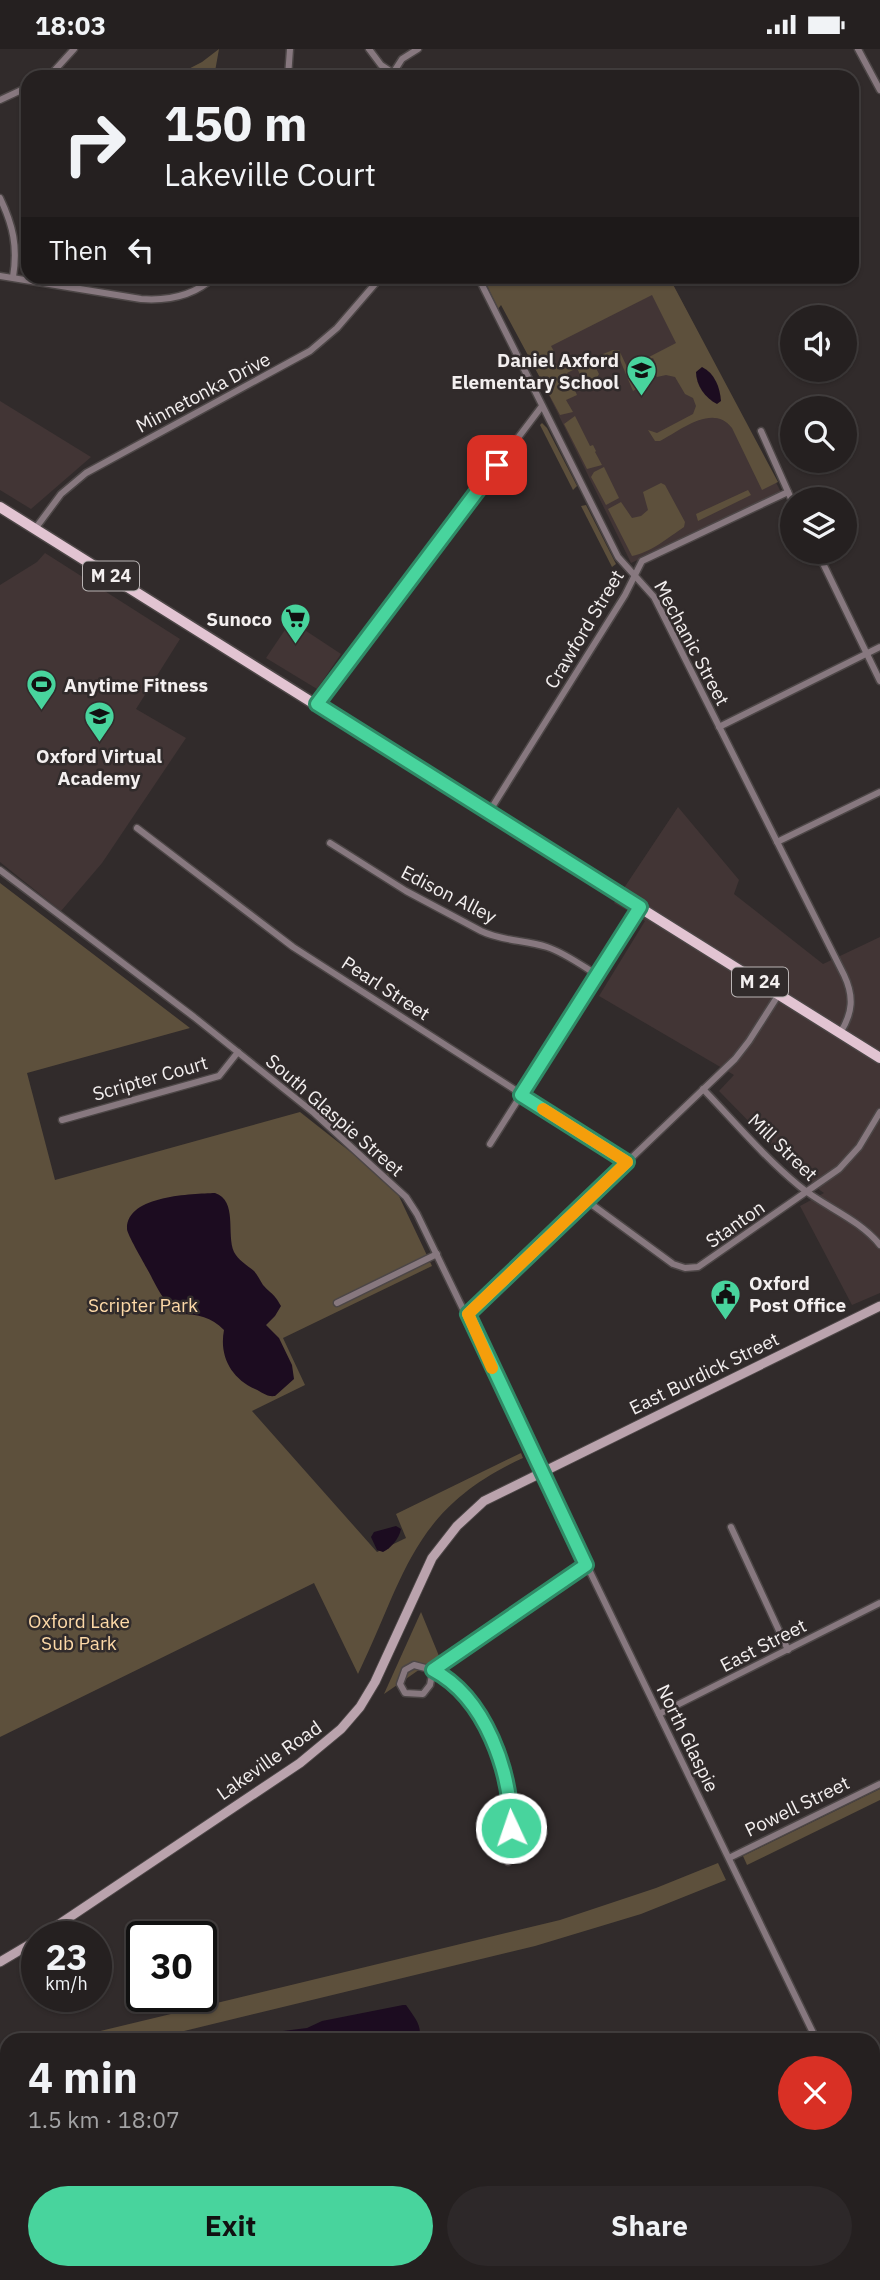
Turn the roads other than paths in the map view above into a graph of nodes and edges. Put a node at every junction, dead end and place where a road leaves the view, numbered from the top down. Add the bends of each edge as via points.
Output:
1 (74, 49) edge
2 (290, 49) edge
3 (369, 49) edge
4 (418, 49) edge
5 (858, 49) edge
6 (55, 70) edge
7 (288, 70) edge
8 (387, 70) edge
9 (396, 70) edge
10 (21, 90) edge
11 (880, 90) edge
12 (0, 100) edge
13 (0, 198) edge
14 (0, 276) edge
15 (13, 277) junction
16 (21, 278) edge
17 (51, 284) edge
18 (204, 284) edge
19 (375, 284) edge
20 (481, 284) edge
21 (542, 406) junction
22 (761, 432) dead end
23 (786, 487) edge
24 (780, 496) edge
25 (0, 507) edge
26 (39, 531) junction
27 (823, 564) edge
28 (635, 576) junction
29 (880, 647) edge
30 (867, 654) junction
31 (880, 681) edge
32 (317, 704) junction
33 (719, 727) junction
34 (880, 792) edge
35 (489, 812) junction
36 (137, 828) dead end
37 (777, 842) junction
38 (330, 843) dead end
39 (0, 870) edge
40 (640, 907) junction
41 (597, 975) junction
42 (779, 994) junction
43 (840, 1033) junction
44 (238, 1052) junction
45 (880, 1058) edge
46 (703, 1089) junction
47 (521, 1095) junction
48 (880, 1112) edge
49 (62, 1120) dead end
50 (490, 1144) dead end
51 (627, 1162) junction
52 (807, 1192) junction
53 (587, 1201) junction
54 (880, 1245) edge
55 (438, 1254) junction
56 (337, 1303) dead end
57 (880, 1306) edge
58 (468, 1314) junction
59 (543, 1471) junction
60 (731, 1527) dead end
61 (586, 1565) junction
62 (880, 1603) edge
63 (788, 1650) junction
64 (433, 1670) junction
65 (659, 1714) junction
66 (880, 1784) edge
67 (729, 1858) junction
68 (508, 1862) dead end
69 (64, 1921) edge
70 (21, 1949) edge
71 (0, 1962) edge
72 (813, 2033) edge

1 - 6 street
2 - 7 street
3 - 8 street
4 - 9 street via 402,59
5 - 11 street
10 - 12 street
13 - 15 street via 14,233
14 - 15 street
15 - 16 street
17 - 18 street via 163,301
19 - 26 street, Minnetonka Drive via 310,351 86,473 61,494
20 - 21 street, Mechanic Street
21 - 28 street, Mechanic Street via 618,557
21 - 32 street
22 - 23 street
24 - 28 street, Crawford Street via 642,561
25 - 26 main road, M 24
26 - 32 main road, M 24
27 - 30 street
28 - 33 street, Mechanic Street via 654,597
28 - 35 street, Crawford Street
29 - 30 street
30 - 31 street
30 - 33 street
32 - 35 main road, M 24
33 - 37 street, Mechanic Street
34 - 37 street
35 - 40 main road, M 24
36 - 47 street, Pearl Street via 275,934
37 - 43 street, Mechanic Street via 849,987 850,1011
38 - 41 street, Edison Alley via 481,931 547,947
39 - 44 street, South Glaspie Street
40 - 41 street
40 - 42 main road, M 24
41 - 47 street
42 - 43 main road, M 24
42 - 46 street via 743,1049
43 - 45 main road, M 24
44 - 49 street, Scripter Court via 219,1076
44 - 55 street, South Glaspie Street via 314,1113 405,1197
46 - 51 street
46 - 52 street, Mill Street
47 - 50 street
47 - 51 street, Pearl Street
48 - 52 street, Stanton via 848,1161
51 - 53 street
52 - 53 street, Stanton via 710,1261 688,1269 668,1261
52 - 54 street, Mill Street via 860,1226
53 - 58 street
55 - 56 street
55 - 58 street, South Glaspie Street
57 - 59 main road, East Burdick Street
58 - 59 street, South Glaspie Street
59 - 61 street, North Glaspie
59 - 69 main road, Lakeville Road via 484,1501 443,1543 419,1583 371,1689 330,1739
60 - 63 street
61 - 64 street
61 - 65 street, North Glaspie
62 - 63 street, East Street
63 - 65 street, East Street
64 - 64 street via 414,1665 405,1670 400,1684 405,1693 423,1694
64 - 68 street via 469,1703 497,1749 511,1811
65 - 67 street, North Glaspie
66 - 67 street, Powell Street
67 - 72 street, North Glaspie
70 - 71 main road, Lakeville Road

